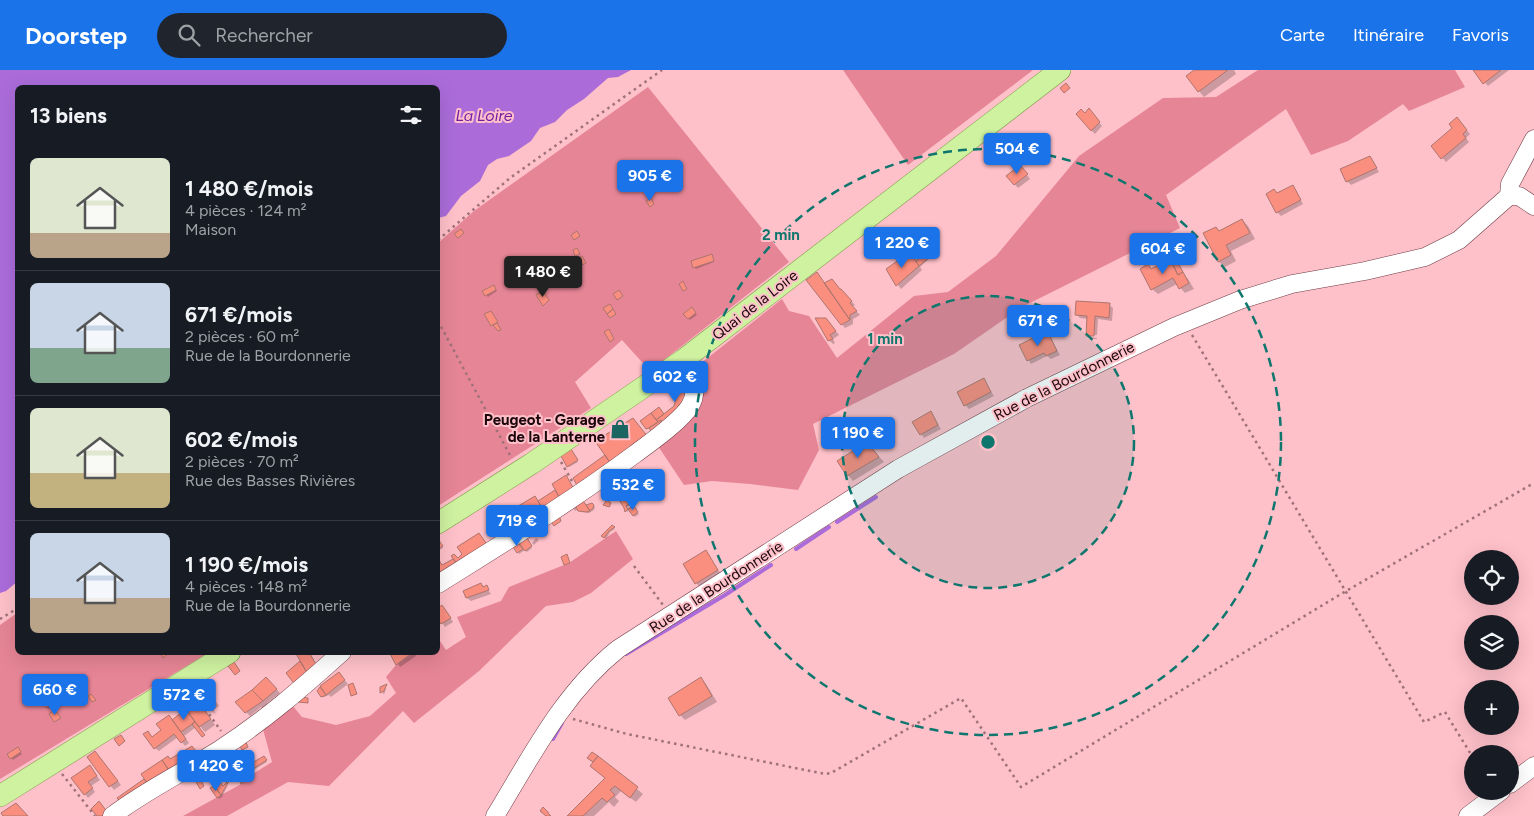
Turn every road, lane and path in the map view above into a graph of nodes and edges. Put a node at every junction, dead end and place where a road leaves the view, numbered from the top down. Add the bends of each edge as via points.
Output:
1 (662, 70) edge
2 (1060, 70) edge
3 (1534, 139) edge
4 (1514, 196) junction
5 (1534, 206) edge
6 (440, 238) edge
7 (1184, 322) junction
8 (440, 325) edge
9 (684, 360) junction
10 (519, 471) junction
11 (1534, 482) edge
12 (440, 522) edge
13 (634, 566) dead end
14 (440, 583) edge
15 (1346, 591) junction
16 (15, 610) edge
17 (671, 616) junction
18 (0, 619) edge
19 (225, 655) edge
20 (339, 655) edge
21 (190, 687) dead end
22 (560, 711) junction
23 (229, 743) junction
24 (1466, 745) edge
25 (1534, 766) edge
26 (59, 771) dead end
27 (1519, 777) edge
28 (0, 796) edge
29 (1489, 800) edge
30 (96, 816) edge
31 (112, 816) edge
32 (495, 816) edge
33 (1468, 816) edge

1 - 6 path via 510,178
2 - 9 main road, Quai de la Loire
3 - 4 street via 1510,184
4 - 5 street
4 - 7 street, Rue de la Bourdonnerie via 1459,240 1425,257 1292,284
7 - 15 path
7 - 17 street, Rue de la Bourdonnerie via 1027,398 898,469
8 - 10 path
9 - 10 main road, Quai de la Loire
9 - 14 street via 696,387 690,406 675,421 654,440 573,498
10 - 12 main road, Quai de la Loire
11 - 15 path
13 - 17 path
15 - 22 path via 1021,787 961,698 825,774 627,734 578,720
15 - 24 path via 1424,722 1446,712
16 - 18 path
17 - 22 street, Rue de la Bourdonnerie via 600,664
19 - 28 main road
20 - 23 street via 261,722
21 - 23 path
22 - 32 street, Rue de la Bourdonnerie
23 - 31 street via 152,788
25 - 27 street
26 - 30 path
29 - 33 street

